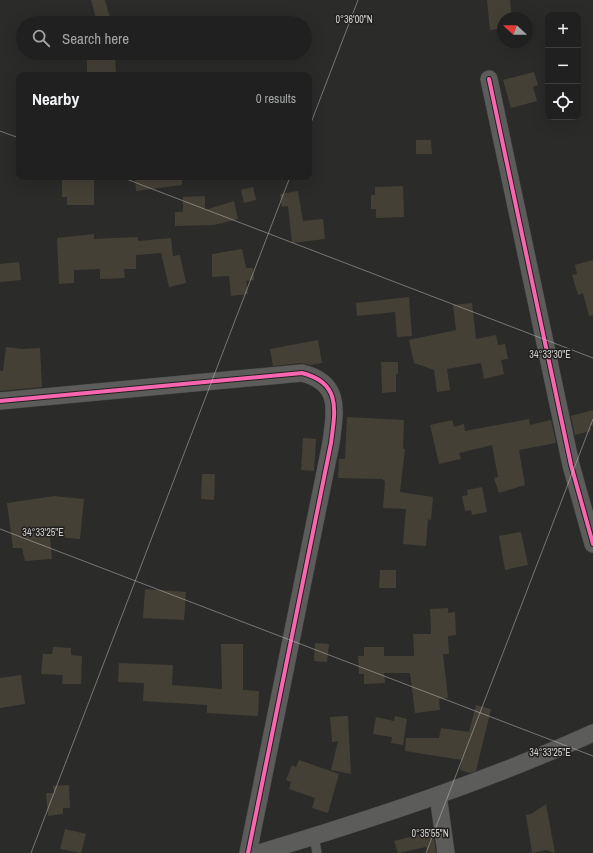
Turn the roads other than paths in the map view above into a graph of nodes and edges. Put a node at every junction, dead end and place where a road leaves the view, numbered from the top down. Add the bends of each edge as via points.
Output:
1 (489, 79) dead end
2 (0, 401) edge
3 (593, 544) edge
4 (593, 733) edge
5 (438, 795) junction
6 (314, 836) junction
7 (248, 853) edge
8 (259, 853) edge
9 (317, 853) edge
10 (446, 853) edge

1 - 3 street via 571,465
2 - 7 street via 302,373 322,380 329,388 335,409 331,443
4 - 5 street
5 - 6 street
5 - 10 street
6 - 8 street
6 - 9 lane

